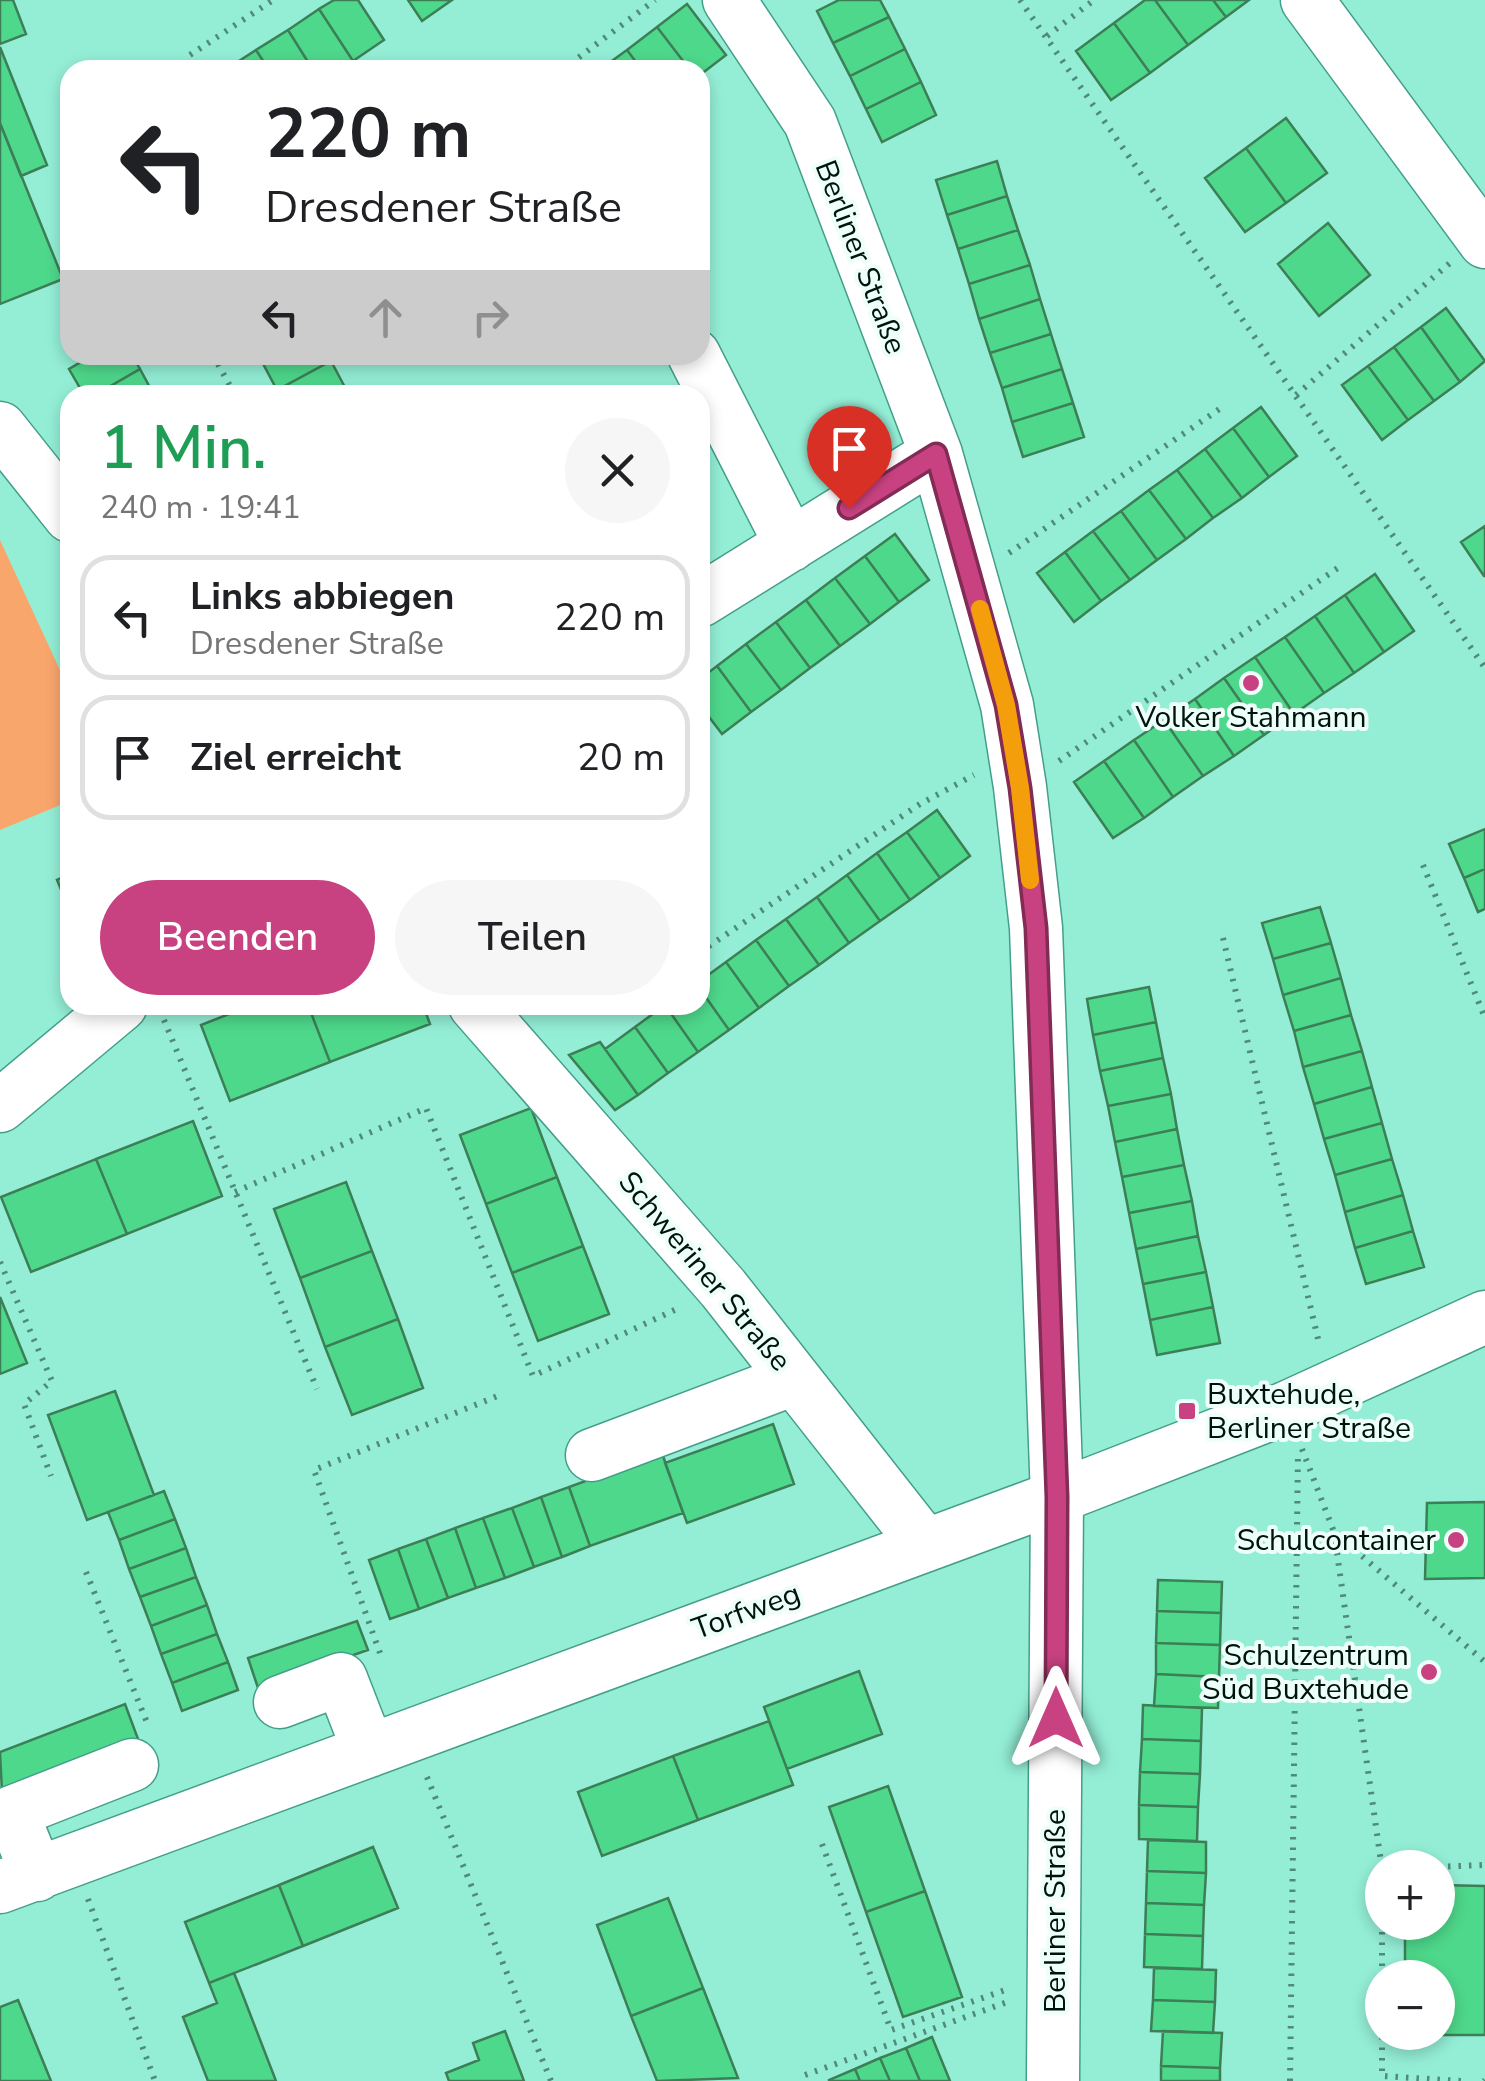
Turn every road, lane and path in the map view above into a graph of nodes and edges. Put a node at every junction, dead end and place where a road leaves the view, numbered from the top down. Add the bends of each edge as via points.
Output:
1 (274, 0) edge
2 (654, 0) edge
3 (729, 0) edge
4 (1020, 0) edge
5 (1094, 0) edge
6 (1307, 0) edge
7 (1047, 36) junction
8 (190, 55) dead end
9 (575, 60) edge
10 (1483, 239) edge
11 (710, 386) edge
12 (1296, 395) junction
13 (1220, 408) dead end
14 (0, 428) edge
15 (936, 454) junction
16 (60, 503) edge
17 (791, 545) junction
18 (1342, 566) dead end
19 (971, 580) junction
20 (710, 595) edge
21 (1485, 668) edge
22 (1018, 770) junction
23 (1424, 865) dead end
24 (1223, 938) dead end
25 (710, 945) edge
26 (109, 1015) edge
27 (162, 1015) edge
28 (484, 1015) edge
29 (1485, 1018) edge
30 (0, 1106) edge
31 (235, 1192) junction
32 (0, 1262) edge
33 (723, 1288) junction
34 (1485, 1316) edge
35 (794, 1379) junction
36 (317, 1388) dead end
37 (1330, 1388) junction
38 (500, 1395) dead end
39 (592, 1455) dead end
40 (51, 1476) dead end
41 (1057, 1497) junction
42 (1334, 1532) junction
43 (925, 1545) junction
44 (86, 1572) dead end
45 (1485, 1662) edge
46 (384, 1664) dead end
47 (280, 1702) dead end
48 (390, 1743) junction
49 (141, 1748) joint
50 (822, 1844) dead end
51 (1379, 1850) edge
52 (1485, 1865) edge
53 (1455, 1866) edge
54 (37, 1874) edge
55 (1382, 1940) edge
56 (1054, 1979) junction
57 (805, 2074) dead end
58 (155, 2081) edge
59 (552, 2081) edge
60 (1053, 2081) edge
61 (1290, 2081) edge
62 (1461, 2081) edge

1 - 8 path
2 - 9 path
3 - 15 street, Berliner Straße via 810,122
4 - 7 path
5 - 7 path
6 - 10 street
7 - 12 path
10 - 12 path
11 - 17 street
12 - 21 path
13 - 19 path
14 - 16 street
15 - 17 street
15 - 19 street, Berliner Straße
17 - 20 street
18 - 22 path
19 - 22 street, Berliner Straße
22 - 25 path via 920,804
22 - 41 street, Berliner Straße via 1036,928
23 - 29 path
24 - 37 path
26 - 30 street
27 - 31 path
28 - 33 street, Schweriner Straße
31 - 33 path via 426,1108 533,1376
31 - 36 path
32 - 40 path via 52,1381 24,1404
33 - 35 street, Schweriner Straße
34 - 37 street, Torfweg
35 - 39 street
35 - 43 street, Schweriner Straße
37 - 41 street, Torfweg
38 - 46 path via 314,1470
41 - 43 street, Torfweg
41 - 56 street, Berliner Straße
42 - 45 path
42 - 51 path
42 - 61 path via 1298,1440
43 - 48 street, Torfweg
44 - 49 path
47 - 48 street via 341,1679
48 - 54 street, Torfweg
48 - 59 path
49 - 54 street via 12,1812
50 - 56 path via 891,2030
52 - 53 path
54 - 58 path
55 - 62 path via 1382,2076
56 - 57 path
56 - 60 street, Berliner Straße

